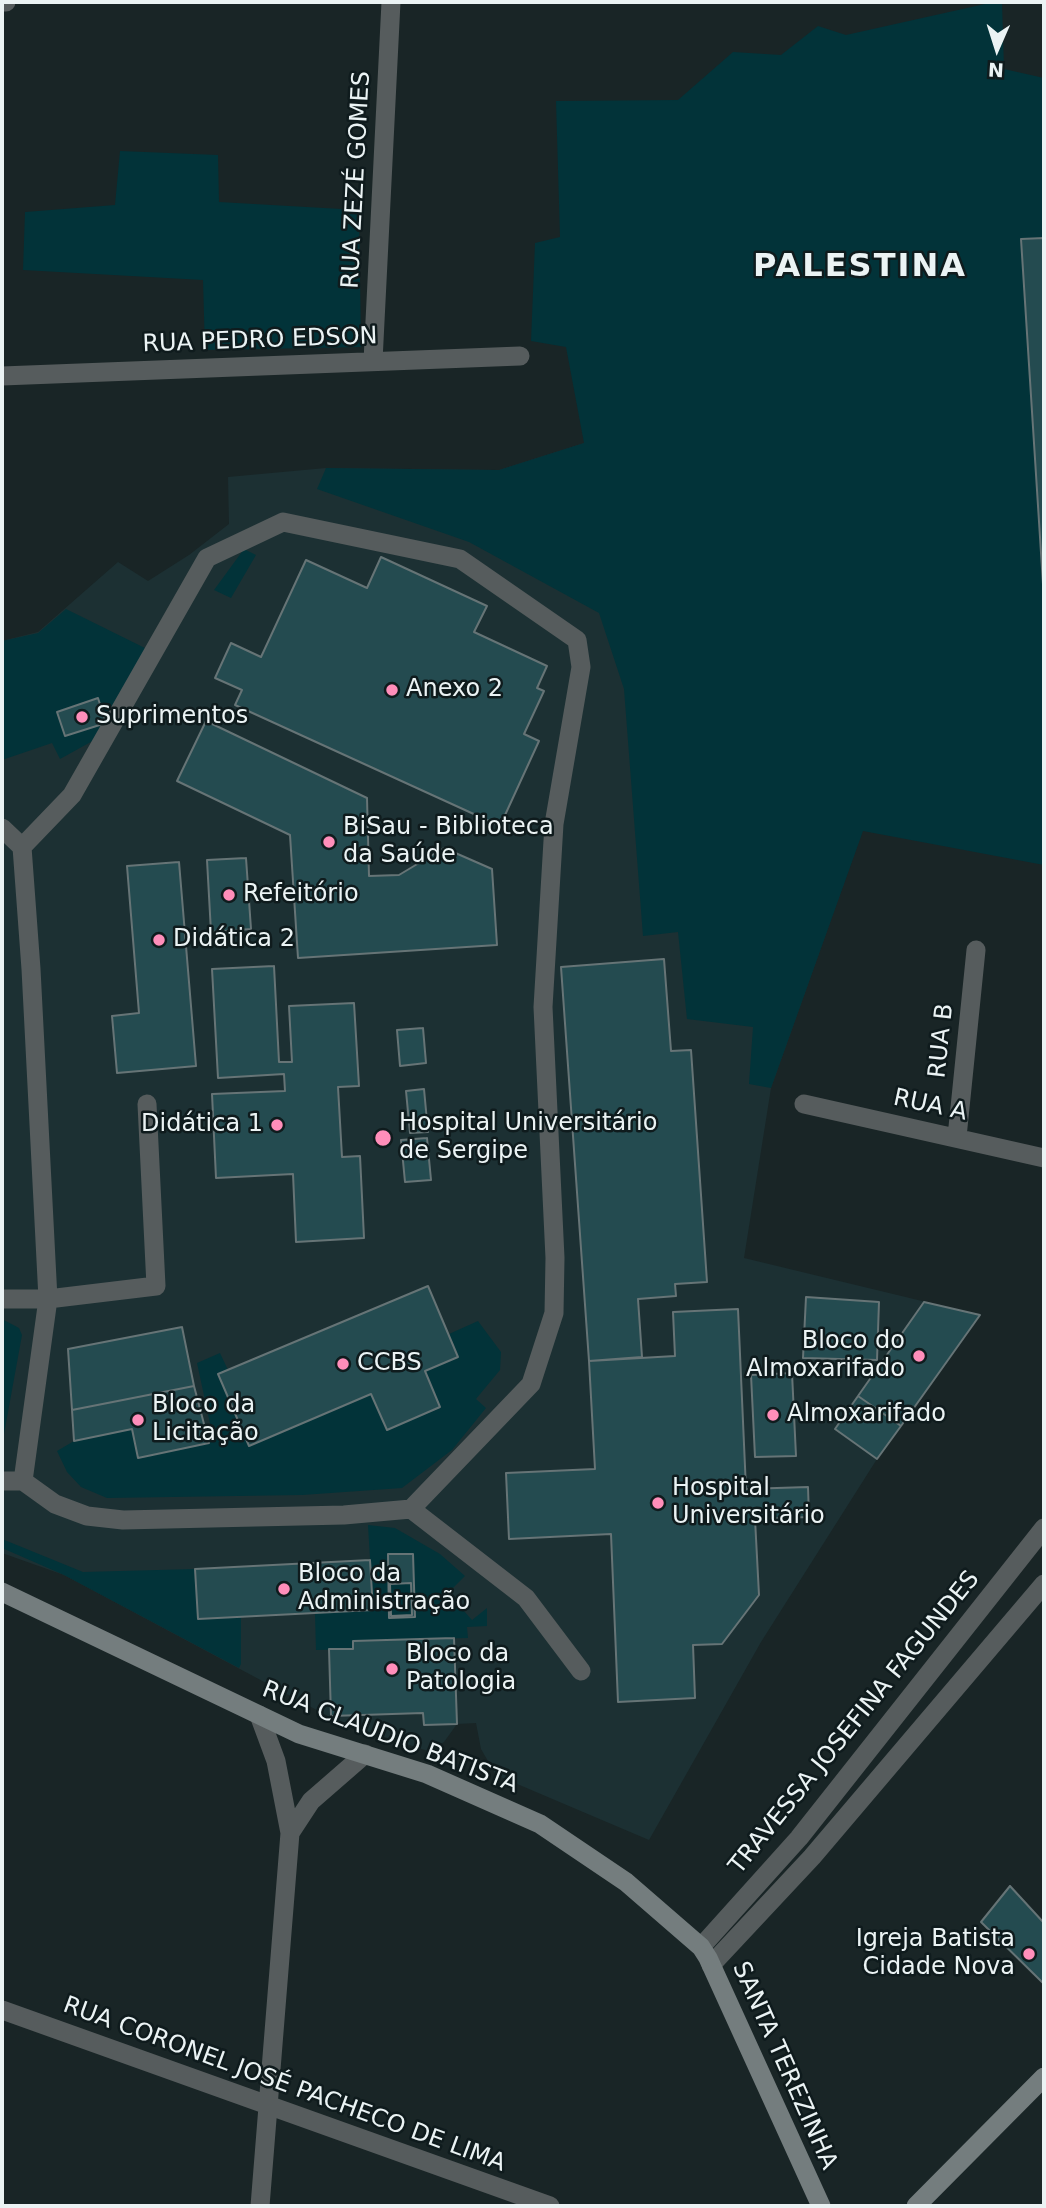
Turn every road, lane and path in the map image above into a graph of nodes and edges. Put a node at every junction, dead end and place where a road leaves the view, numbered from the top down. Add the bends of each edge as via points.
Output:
1 (391, 2) edge
2 (520, 356) dead end
3 (373, 361) junction
4 (2, 376) edge
5 (2, 828) edge
6 (22, 848) junction
7 (976, 950) dead end
8 (147, 1104) dead end
9 (804, 1104) dead end
10 (957, 1137) junction
11 (1044, 1158) edge
12 (2, 1299) edge
13 (48, 1299) junction
14 (2, 1481) edge
15 (23, 1481) junction
16 (411, 1509) junction
17 (1044, 1528) edge
18 (1044, 1584) edge
19 (2, 1592) edge
20 (581, 1671) dead end
21 (259, 1715) junction
22 (365, 1754) junction
23 (290, 1833) junction
24 (701, 1947) junction
25 (711, 1965) junction
26 (2, 2010) edge
27 (1043, 2082) edge
28 (270, 2104) junction
29 (260, 2206) edge
30 (550, 2206) edge
31 (821, 2206) edge
32 (916, 2206) edge

1 - 3 street, RUA ZEZÉ GOMES
2 - 3 street, RUA PEDRO EDSON
3 - 4 street, RUA PEDRO EDSON
5 - 6 street
6 - 13 street
6 - 16 street via 72,795 207,558 283,522 460,559 576,640 581,667 554,824 543,1007 554,1313 531,1384
7 - 10 street, RUA B
8 - 13 street via 156,1286
9 - 10 street, RUA A
10 - 11 street, RUA A
12 - 13 street
13 - 15 street
14 - 15 street
15 - 16 street via 55,1504 87,1516 123,1520
16 - 20 street via 526,1598
17 - 24 street, TRAVESSA JOSEFINA FAGUNDES via 807,1827
18 - 25 street via 812,1857
19 - 21 main road, RUA CLAUDIO BATISTA
21 - 22 main road, RUA CLAUDIO BATISTA via 299,1734
21 - 23 street via 276,1761
22 - 23 street via 311,1801
22 - 24 main road, RUA CLAUDIO BATISTA via 427,1774 540,1824 626,1882
23 - 28 street
24 - 25 main road, SANTA TEREZINHA
25 - 31 main road, SANTA TEREZINHA
26 - 28 street, RUA CORONEL JOSÉ PACHECO DE LIMA
27 - 32 main road
28 - 29 street
28 - 30 street, RUA CORONEL JOSÉ PACHECO DE LIMA

